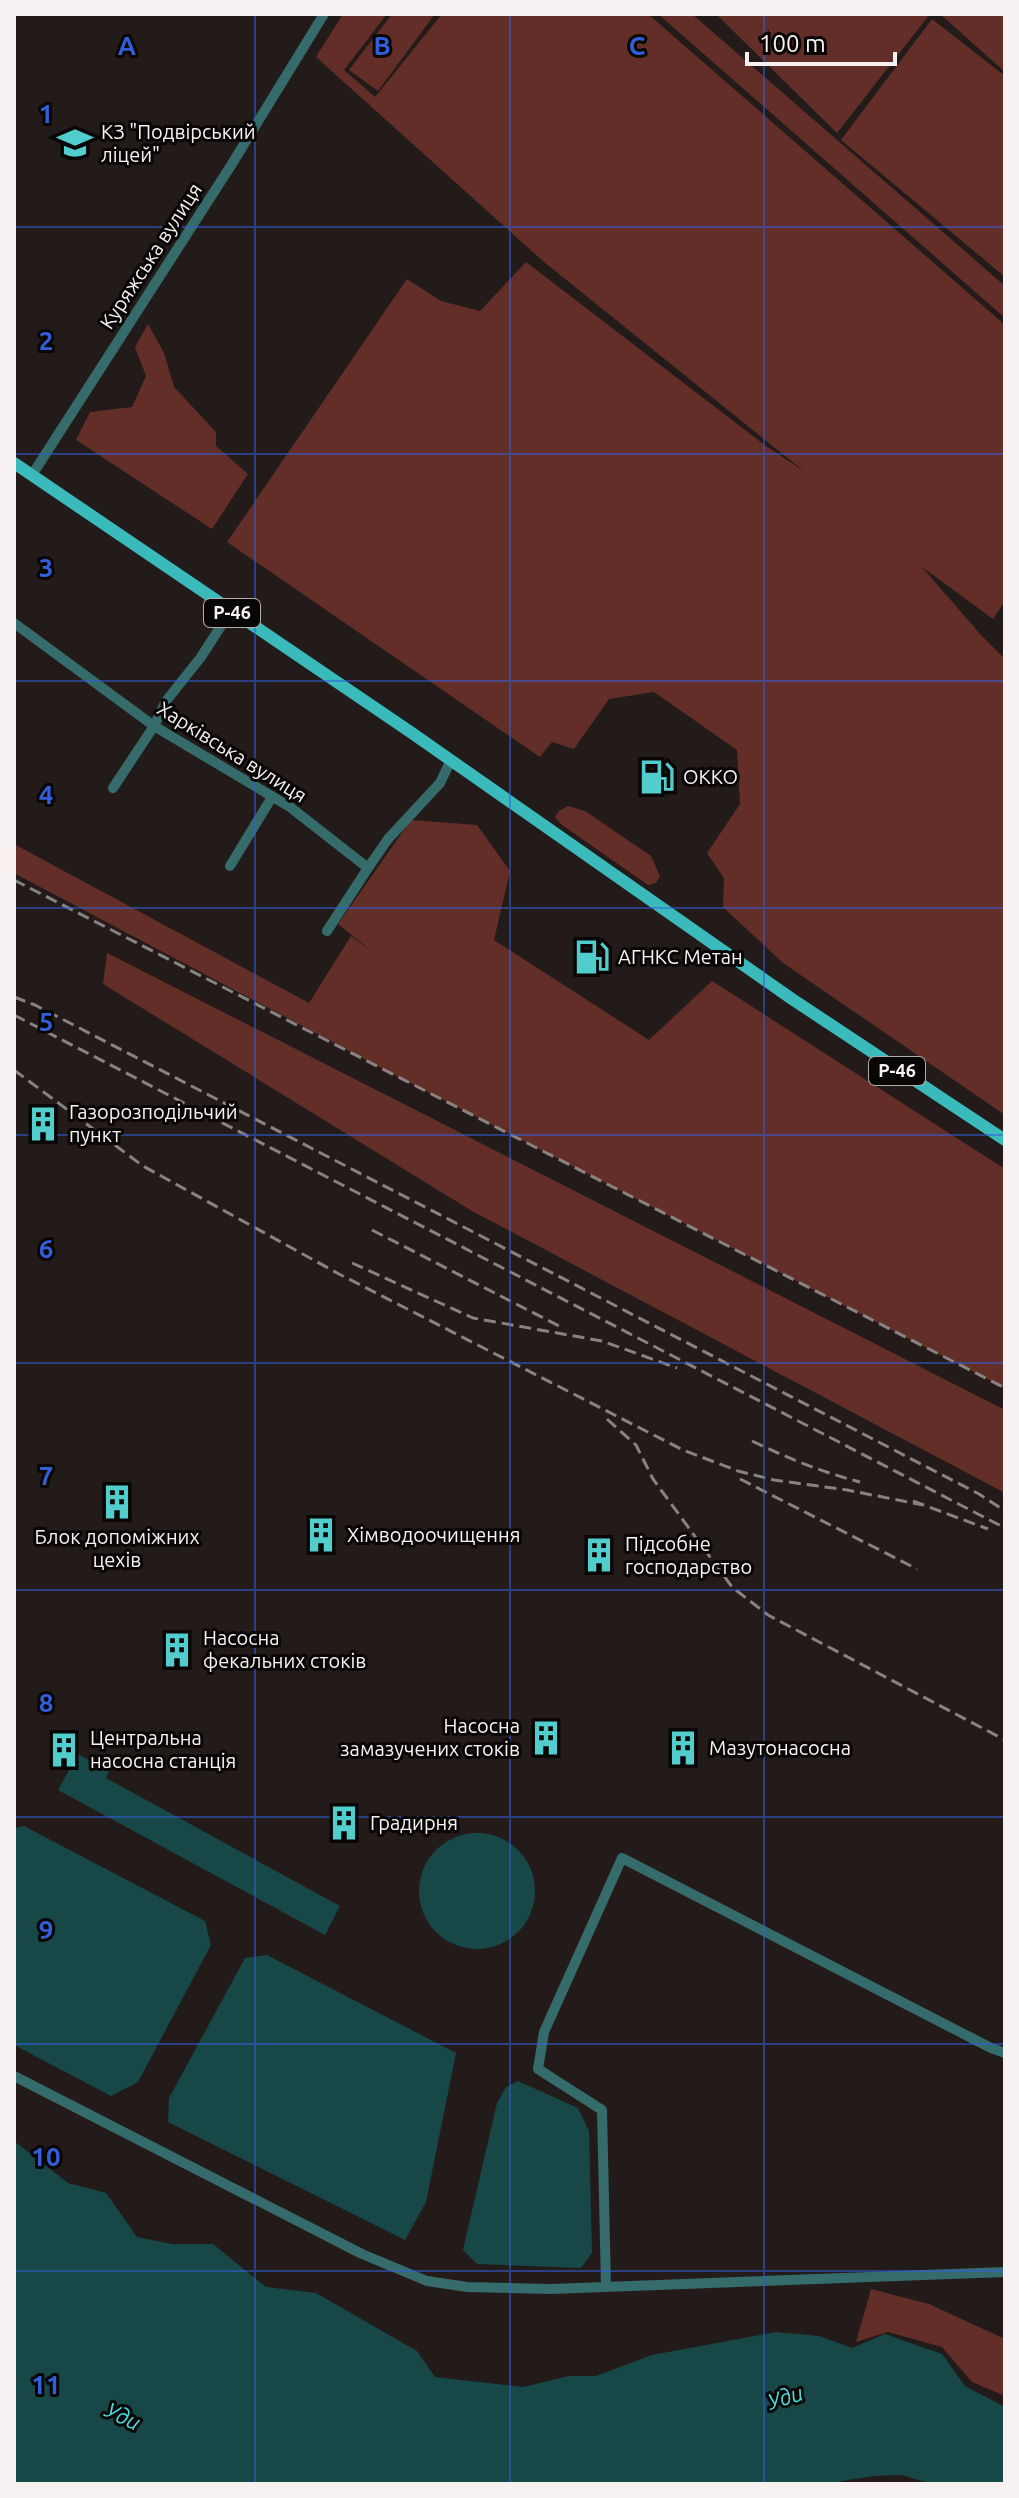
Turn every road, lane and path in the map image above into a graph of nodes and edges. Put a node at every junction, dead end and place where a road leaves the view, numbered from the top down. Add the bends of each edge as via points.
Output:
1 (324, 14) edge
2 (14, 463) edge
3 (32, 475) junction
4 (230, 612) junction
5 (14, 623) edge
6 (154, 726) junction
7 (451, 760) junction
8 (113, 788) dead end
9 (272, 797) junction
10 (230, 866) dead end
11 (368, 868) junction
12 (327, 931) dead end
13 (1005, 1140) edge
14 (1005, 2053) edge
15 (14, 2076) edge
16 (1005, 2272) edge
17 (606, 2287) junction

1 - 3 street, Куряжська вулиця
2 - 3 main road, Р-46
3 - 4 main road, Р-46
4 - 6 street
4 - 7 main road, Р-46
5 - 6 street, Харківська вулиця
6 - 8 street
6 - 9 street, Харківська вулиця
7 - 11 street via 440,783
7 - 13 main road, Р-46 via 792,999
9 - 10 street
9 - 11 street, Харківська вулиця
11 - 12 street
14 - 17 street via 622,1858 544,2032 538,2069 602,2110
15 - 17 street via 362,2254 427,2281 467,2287
16 - 17 street

